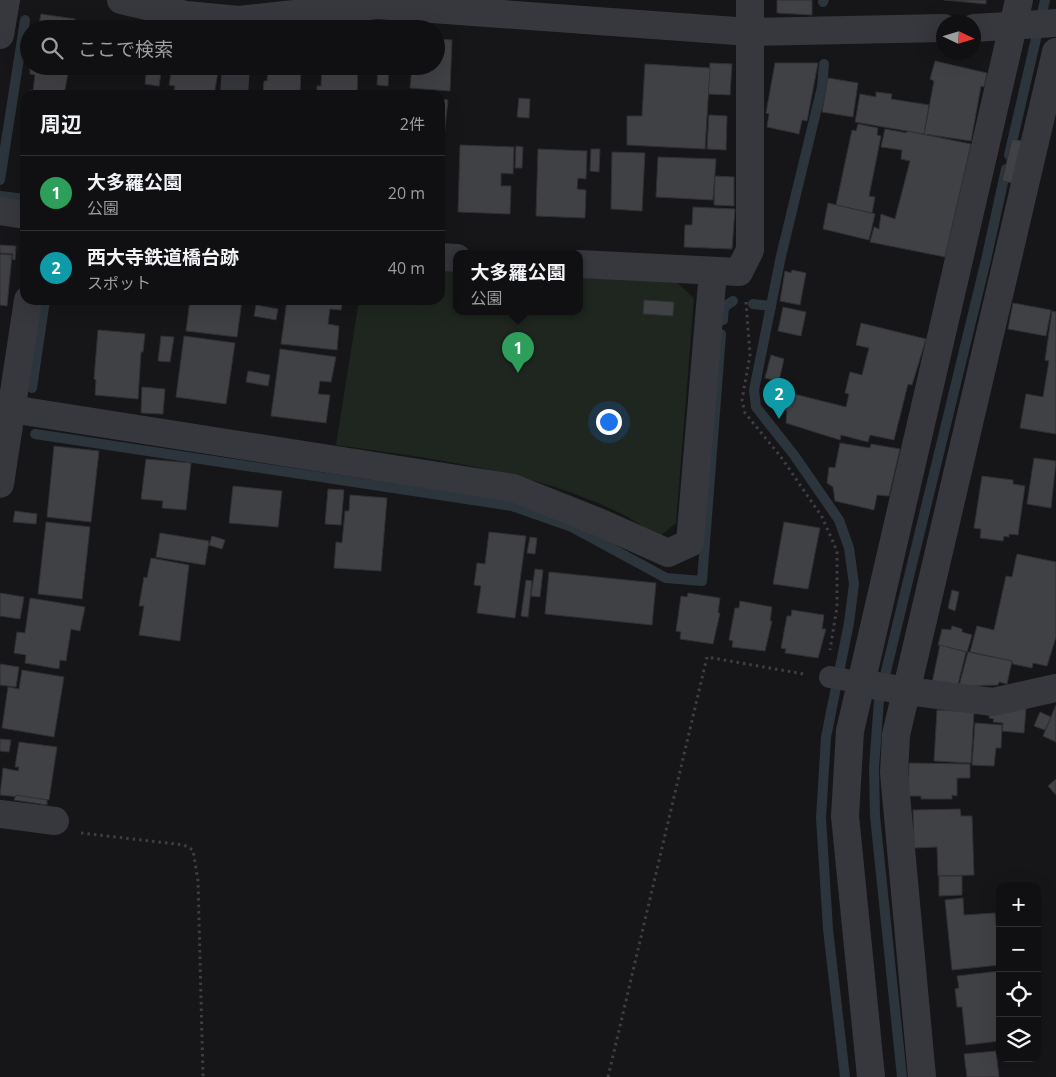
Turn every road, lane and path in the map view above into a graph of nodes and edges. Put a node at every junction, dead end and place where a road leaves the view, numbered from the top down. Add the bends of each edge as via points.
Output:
1 (6, 0) edge
2 (122, 0) edge
3 (750, 0) edge
4 (1019, 0) edge
5 (186, 8) edge
6 (225, 20) edge
7 (267, 20) edge
8 (1055, 23) edge
9 (1019, 26) junction
10 (936, 28) edge
11 (981, 28) edge
12 (750, 32) junction
13 (0, 34) edge
14 (1056, 52) edge
15 (235, 75) edge
16 (234, 90) edge
17 (0, 211) edge
18 (20, 214) edge
19 (583, 264) edge
20 (713, 271) junction
21 (739, 272) junction
22 (27, 305) edge
23 (12, 410) junction
24 (0, 484) edge
25 (862, 683) junction
26 (1056, 688) edge
27 (0, 814) edge
28 (55, 821) joint
29 (203, 1077) edge
30 (608, 1077) edge
31 (871, 1077) edge
32 (922, 1077) edge

1 - 13 street
2 - 5 street
3 - 12 street
4 - 9 street
5 - 6 street
7 - 12 street via 377,5
8 - 9 street
9 - 11 street
9 - 25 street via 1004,56
10 - 12 street
12 - 21 street via 750,250
14 - 25 street
15 - 16 street
17 - 18 street
19 - 20 street
20 - 21 street
20 - 23 street via 690,544 668,553 513,488
21 - 25 path via 750,355 742,400 744,413 781,457 822,517 837,551 837,607
22 - 23 street
23 - 24 street
25 - 26 street via 993,702
25 - 30 path via 706,657
25 - 31 street via 850,731 845,816
25 - 32 street via 896,735 894,773
27 - 28 street
28 - 29 path via 60,830 184,845 193,850 198,881

